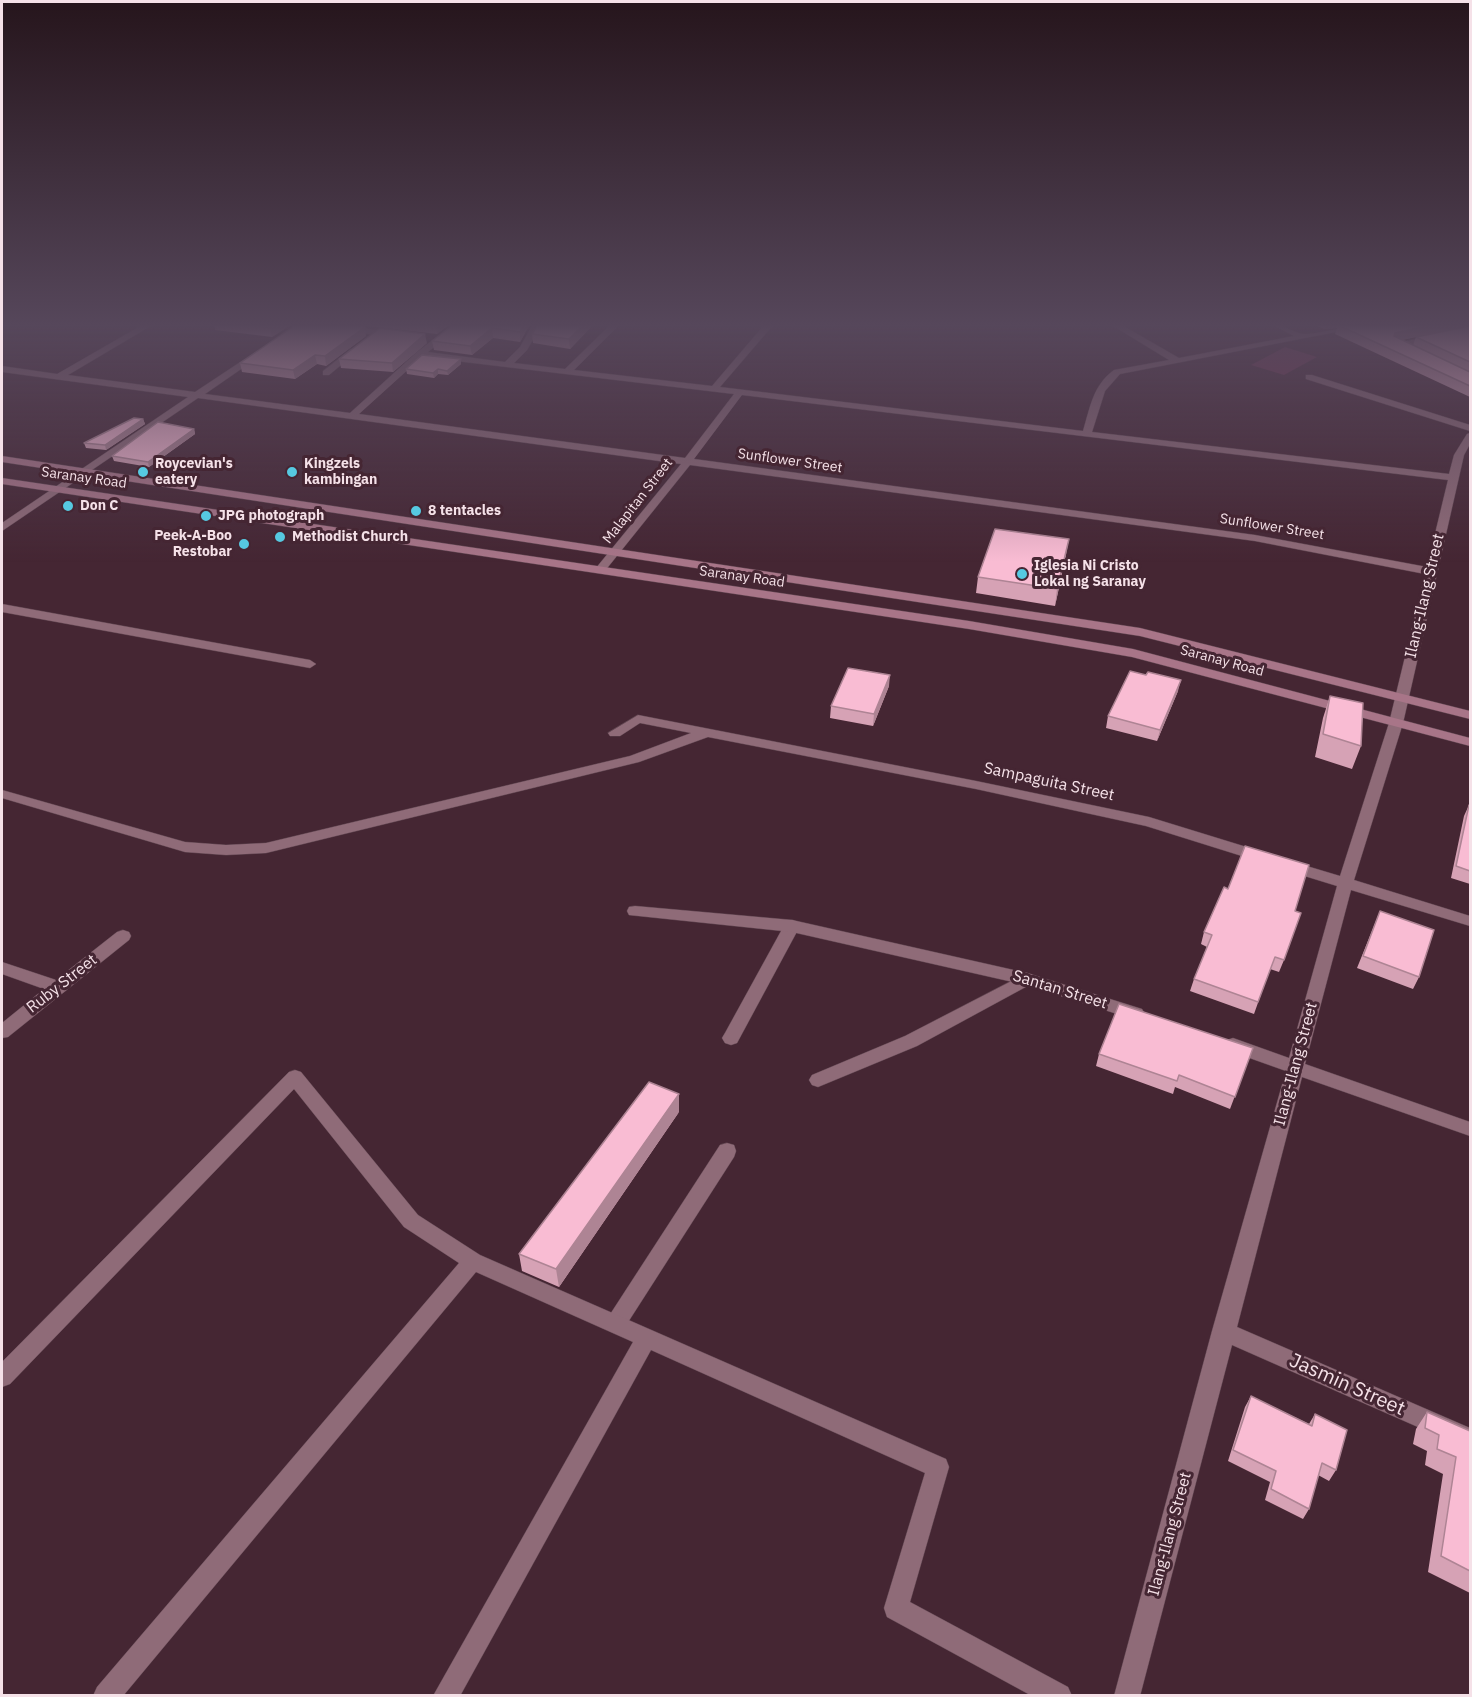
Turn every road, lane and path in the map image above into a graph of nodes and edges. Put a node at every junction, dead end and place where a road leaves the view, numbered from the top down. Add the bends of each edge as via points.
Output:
1 (184, 403) edge
2 (252, 403) edge
3 (367, 403) edge
4 (732, 403) edge
5 (841, 403) edge
6 (1096, 403) edge
7 (1392, 403) edge
8 (353, 416) junction
9 (1470, 428) edge
10 (1087, 433) junction
11 (1470, 436) edge
12 (1459, 455) junction
13 (1470, 457) edge
14 (2, 459) edge
15 (687, 463) junction
16 (86, 470) junction
17 (1454, 478) junction
18 (2, 481) edge
19 (59, 489) junction
20 (2, 528) edge
21 (616, 553) junction
22 (600, 570) junction
23 (1430, 571) junction
24 (2, 608) edge
25 (310, 664) dead end
26 (1401, 698) junction
27 (1470, 715) edge
28 (1396, 723) junction
29 (615, 733) dead end
30 (705, 733) junction
31 (1470, 742) edge
32 (2, 794) edge
33 (1345, 883) junction
34 (635, 911) dead end
35 (1470, 921) edge
36 (792, 926) junction
37 (123, 936) dead end
38 (2, 968) edge
39 (1027, 979) junction
40 (56, 987) junction
41 (1150, 1019) edge
42 (2, 1032) edge
43 (731, 1038) dead end
44 (1218, 1040) edge
45 (1296, 1066) junction
46 (818, 1080) dead end
47 (1470, 1129) edge
48 (727, 1151) dead end
49 (473, 1261) junction
50 (616, 1323) junction
51 (1223, 1330) junction
52 (647, 1337) junction
53 (2, 1377) edge
54 (1470, 1439) edge
55 (106, 1695) edge
56 (446, 1695) edge
57 (1059, 1695) edge
58 (1127, 1695) edge

1 - 16 street
2 - 8 street, Sunflower Street
3 - 8 street
4 - 15 street, Malapitan Street
5 - 10 street
6 - 10 street
7 - 9 street
8 - 15 street, Sunflower Street
10 - 17 street
11 - 12 street, Ilang-Ilang Street
12 - 13 street
12 - 17 street, Ilang-Ilang Street
14 - 16 street, Saranay Road
15 - 21 street, Malapitan Street
15 - 23 street, Sunflower Street via 1255,538
16 - 19 street
16 - 21 street, Saranay Road
17 - 23 street, Ilang-Ilang Street
18 - 19 street, Saranay Road
19 - 20 street
19 - 22 street, Saranay Road
21 - 22 street, Malapitan Street
21 - 26 street, Saranay Road via 1140,632
22 - 28 street, Saranay Road via 1133,653
23 - 26 street, Ilang-Ilang Street
24 - 25 street
26 - 27 street, Saranay Road
26 - 28 street, Ilang-Ilang Street
28 - 31 street, Saranay Road
28 - 33 street, Ilang-Ilang Street
29 - 30 street, Sampaguita Street via 638,719
30 - 32 street via 634,759 266,848 185,847
30 - 33 street, Sampaguita Street via 1149,822
33 - 35 street, Sampaguita Street
33 - 45 street, Ilang-Ilang Street
34 - 36 street, Santan Street
36 - 39 street, Santan Street
36 - 43 street
37 - 40 street, Ruby Street
38 - 40 street
39 - 41 street, Santan Street
39 - 46 street via 910,1041
40 - 42 street, Ruby Street
44 - 45 street
45 - 47 street
45 - 51 street, Ilang-Ilang Street
48 - 50 street
49 - 50 street
49 - 53 street via 411,1221 295,1077
49 - 55 street
50 - 52 street
51 - 54 street, Jasmin Street
51 - 58 street, Ilang-Ilang Street
52 - 56 street
52 - 57 street via 938,1467 896,1608

